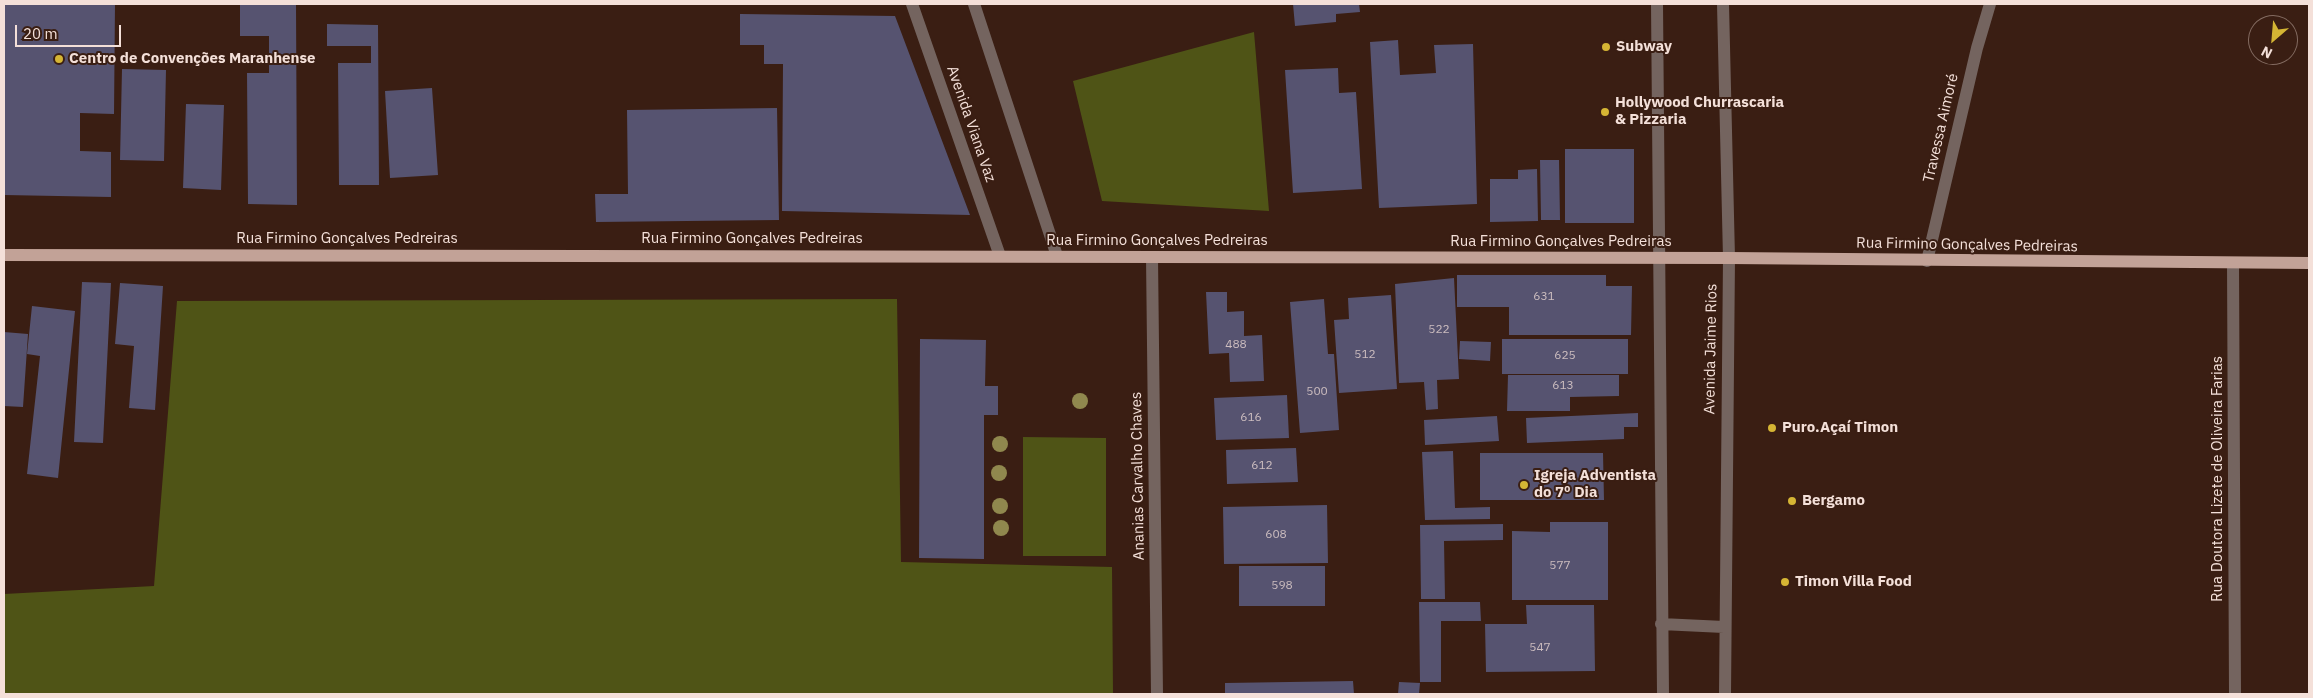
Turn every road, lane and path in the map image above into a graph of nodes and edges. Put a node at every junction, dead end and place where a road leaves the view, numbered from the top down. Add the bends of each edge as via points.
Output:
1 (912, 4) edge
2 (974, 4) edge
3 (1657, 4) edge
4 (1722, 4) edge
5 (1990, 4) edge
6 (4, 255) edge
7 (1000, 256) junction
8 (1057, 256) junction
9 (1152, 257) junction
10 (1659, 258) junction
11 (1729, 258) junction
12 (1927, 261) junction
13 (2233, 263) junction
14 (2309, 263) edge
15 (1661, 624) junction
16 (1724, 627) junction
17 (1157, 694) edge
18 (1662, 694) edge
19 (1725, 694) edge
20 (2235, 694) edge

1 - 7 street, Avenida Viana Vaz
2 - 8 street
3 - 10 street
4 - 11 street, Avenida Jaime Rios
5 - 12 street, Travessa Aimoré
6 - 7 main road, Rua Firmino Gonçalves Pedreiras
7 - 8 main road, Rua Firmino Gonçalves Pedreiras
8 - 9 main road, Rua Firmino Gonçalves Pedreiras
9 - 10 main road, Rua Firmino Gonçalves Pedreiras
9 - 17 street, Ananias Carvalho Chaves
10 - 11 main road, Rua Firmino Gonçalves Pedreiras
10 - 15 street
11 - 12 main road, Rua Firmino Gonçalves Pedreiras
11 - 16 street, Avenida Jaime Rios
12 - 13 main road, Rua Firmino Gonçalves Pedreiras
13 - 14 main road, Rua Firmino Gonçalves Pedreiras
13 - 20 street, Rua Doutora Lizete de Oliveira Farias
15 - 16 street
15 - 18 street
16 - 19 street, Avenida Jaime Rios

